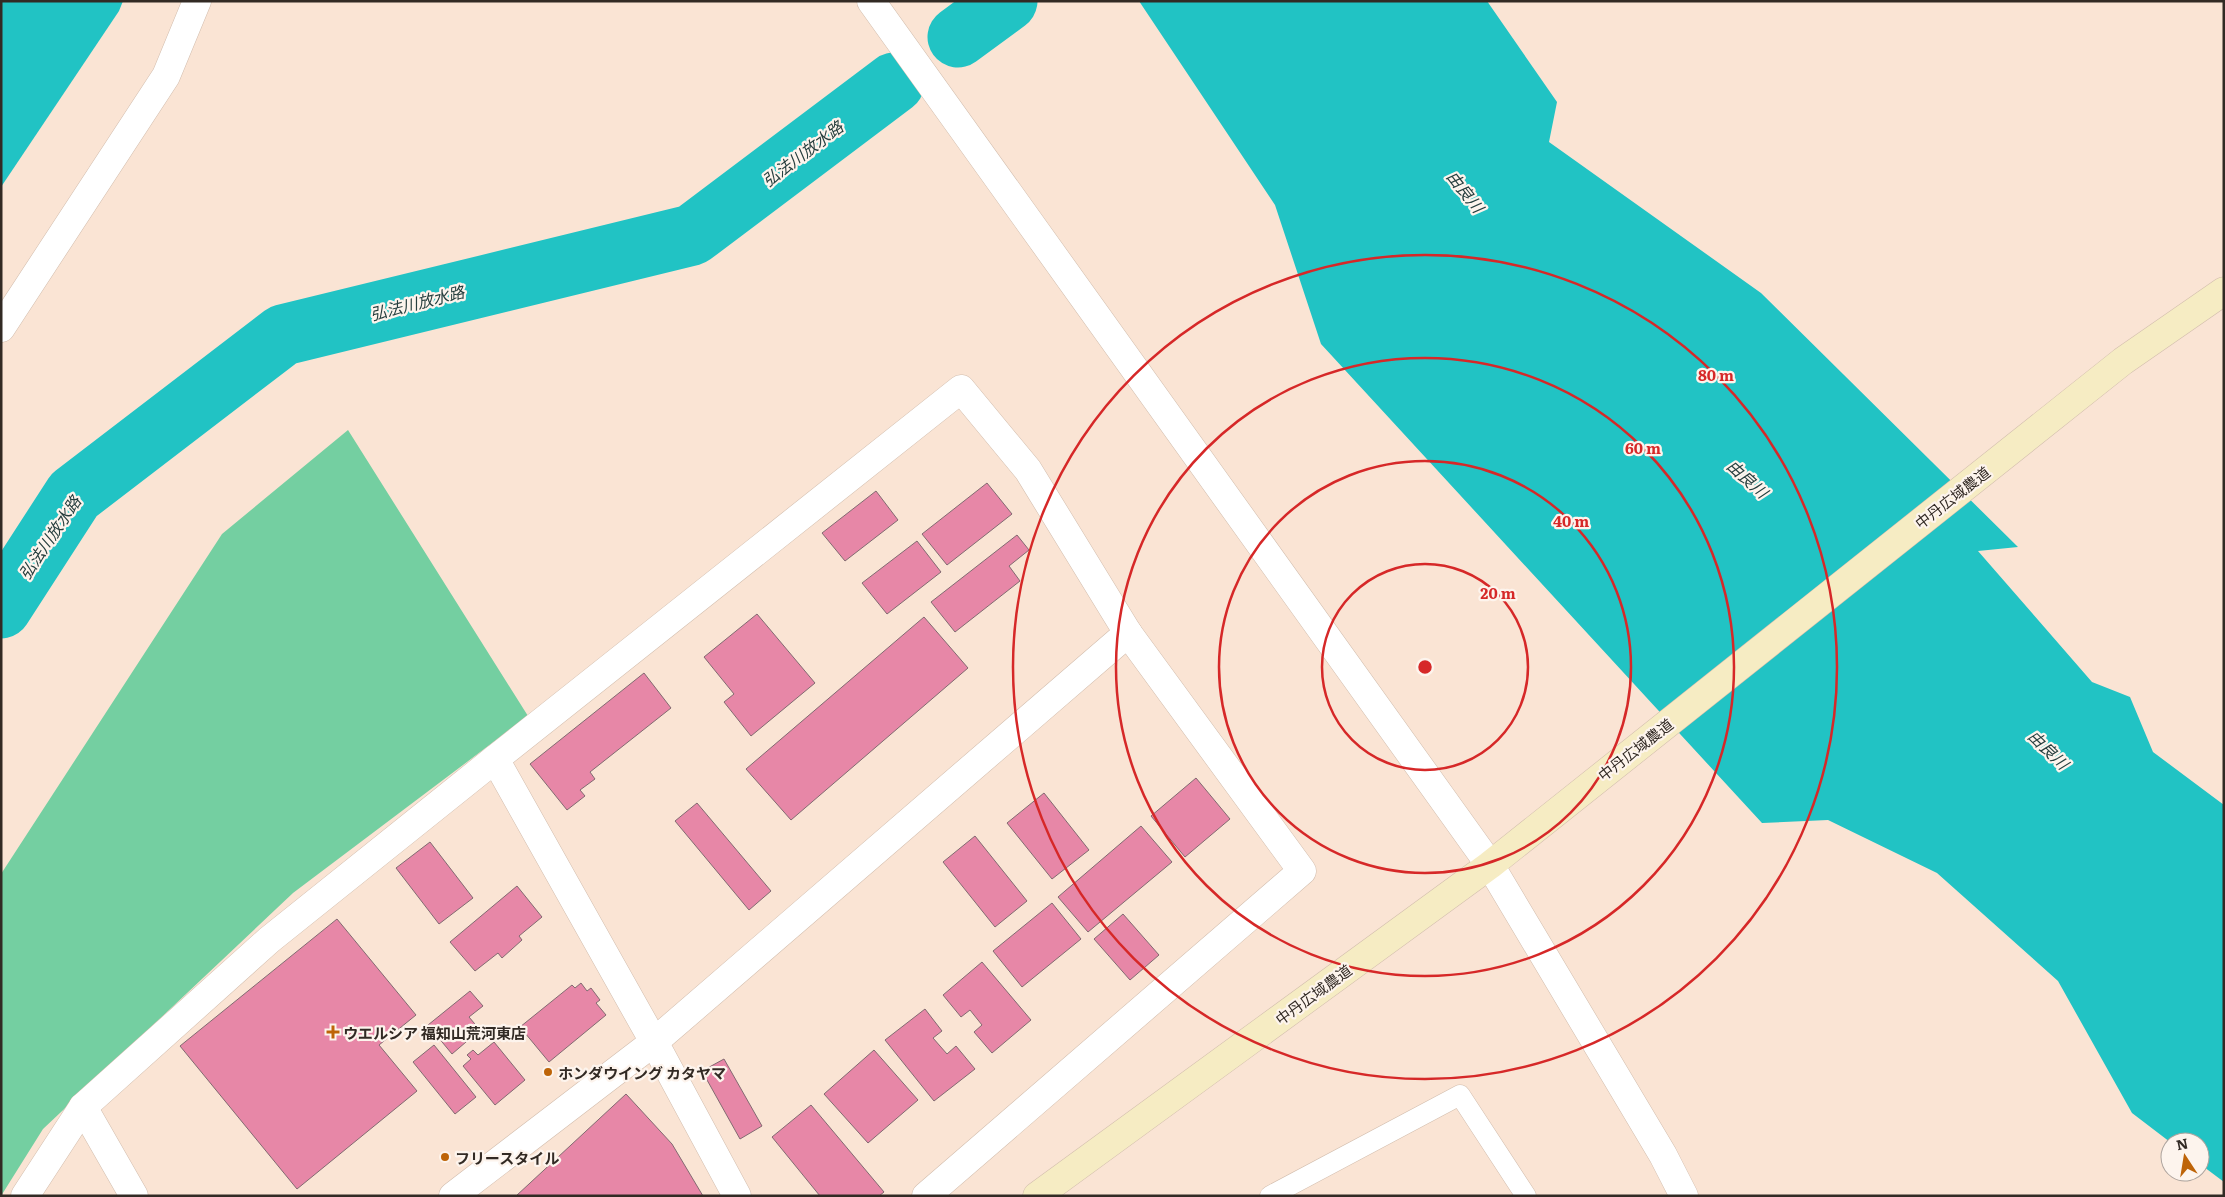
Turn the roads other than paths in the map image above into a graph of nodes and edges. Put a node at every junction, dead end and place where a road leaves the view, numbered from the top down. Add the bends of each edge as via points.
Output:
1 (197, 1) edge
2 (871, 1) edge
3 (2224, 291) edge
4 (1, 328) edge
5 (1128, 633) junction
6 (494, 759) junction
7 (1490, 864) junction
8 (654, 1042) junction
9 (83, 1107) junction
10 (25, 1196) edge
11 (134, 1196) edge
12 (453, 1196) edge
13 (738, 1196) edge
14 (926, 1196) edge
15 (1037, 1196) edge
16 (1270, 1196) edge
17 (1526, 1196) edge
18 (1684, 1196) edge

1 - 4 street via 166,76
2 - 7 street
3 - 7 street, 中丹広域農道 via 2115,368
5 - 6 street via 1028,470 961,388
5 - 8 street
5 - 14 street via 1302,871
6 - 8 street
6 - 9 street via 269,940
7 - 15 street, 中丹広域農道
7 - 18 street via 1663,1155
8 - 12 street
8 - 13 street
9 - 10 street
9 - 11 street
16 - 17 lane via 1460,1095

